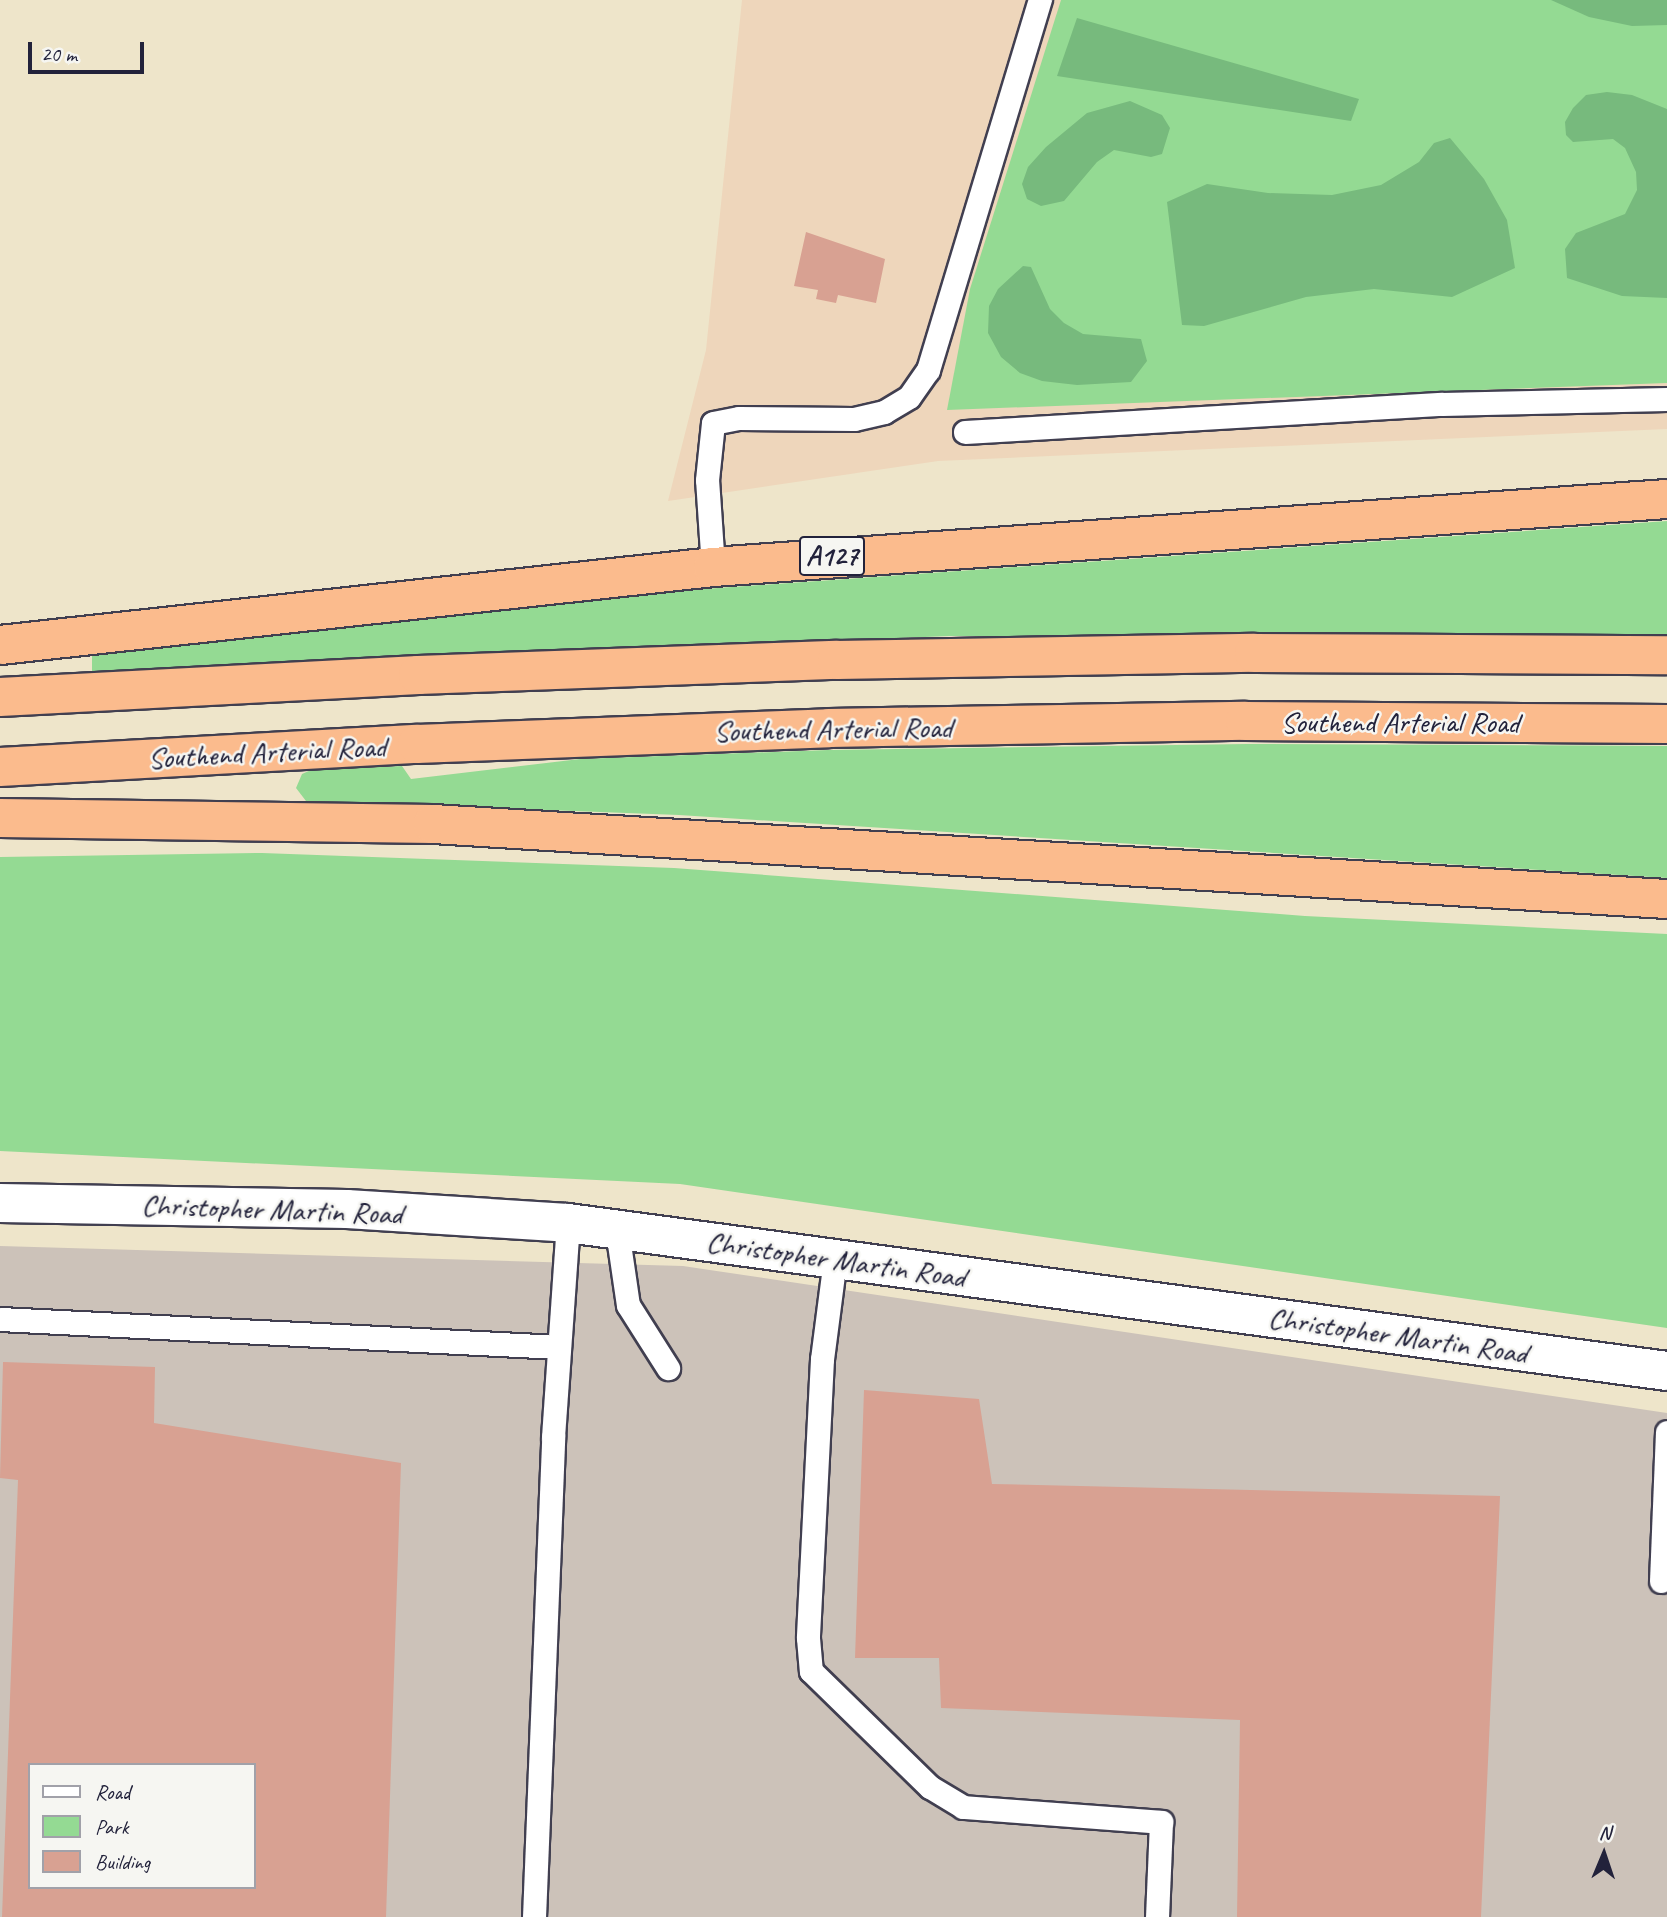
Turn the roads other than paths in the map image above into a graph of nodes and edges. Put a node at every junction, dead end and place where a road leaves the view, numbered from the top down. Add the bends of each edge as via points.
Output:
1 (1040, 0) edge
2 (1667, 399) edge
3 (965, 432) dead end
4 (1667, 499) edge
5 (713, 567) junction
6 (0, 645) edge
7 (1667, 655) edge
8 (0, 697) edge
9 (1667, 724) edge
10 (0, 767) edge
11 (0, 818) edge
12 (1667, 899) edge
13 (0, 1203) edge
14 (568, 1223) junction
15 (617, 1230) junction
16 (835, 1259) junction
17 (0, 1319) edge
18 (559, 1347) junction
19 (668, 1368) dead end
20 (1667, 1371) edge
21 (1667, 1432) edge
22 (1661, 1581) dead end
23 (534, 1917) edge
24 (1157, 1917) edge

1 - 5 lane via 928,370 909,397 884,412 854,419 739,418 713,423 707,480
2 - 3 lane via 1443,404
4 - 5 highway, A127
5 - 6 highway, A127
7 - 8 highway via 1254,653 850,659
9 - 10 highway, Southend Arterial Road via 1245,721 801,729 430,743
11 - 12 highway via 433,824
13 - 14 street, Christopher Martin Road via 346,1209
14 - 15 street, Christopher Martin Road
14 - 18 lane
15 - 16 street, Christopher Martin Road
15 - 19 lane via 628,1305
16 - 20 street, Christopher Martin Road
16 - 24 lane via 822,1359 808,1638 811,1671 930,1787 963,1807 1161,1822
17 - 18 lane
18 - 23 lane
21 - 22 lane

